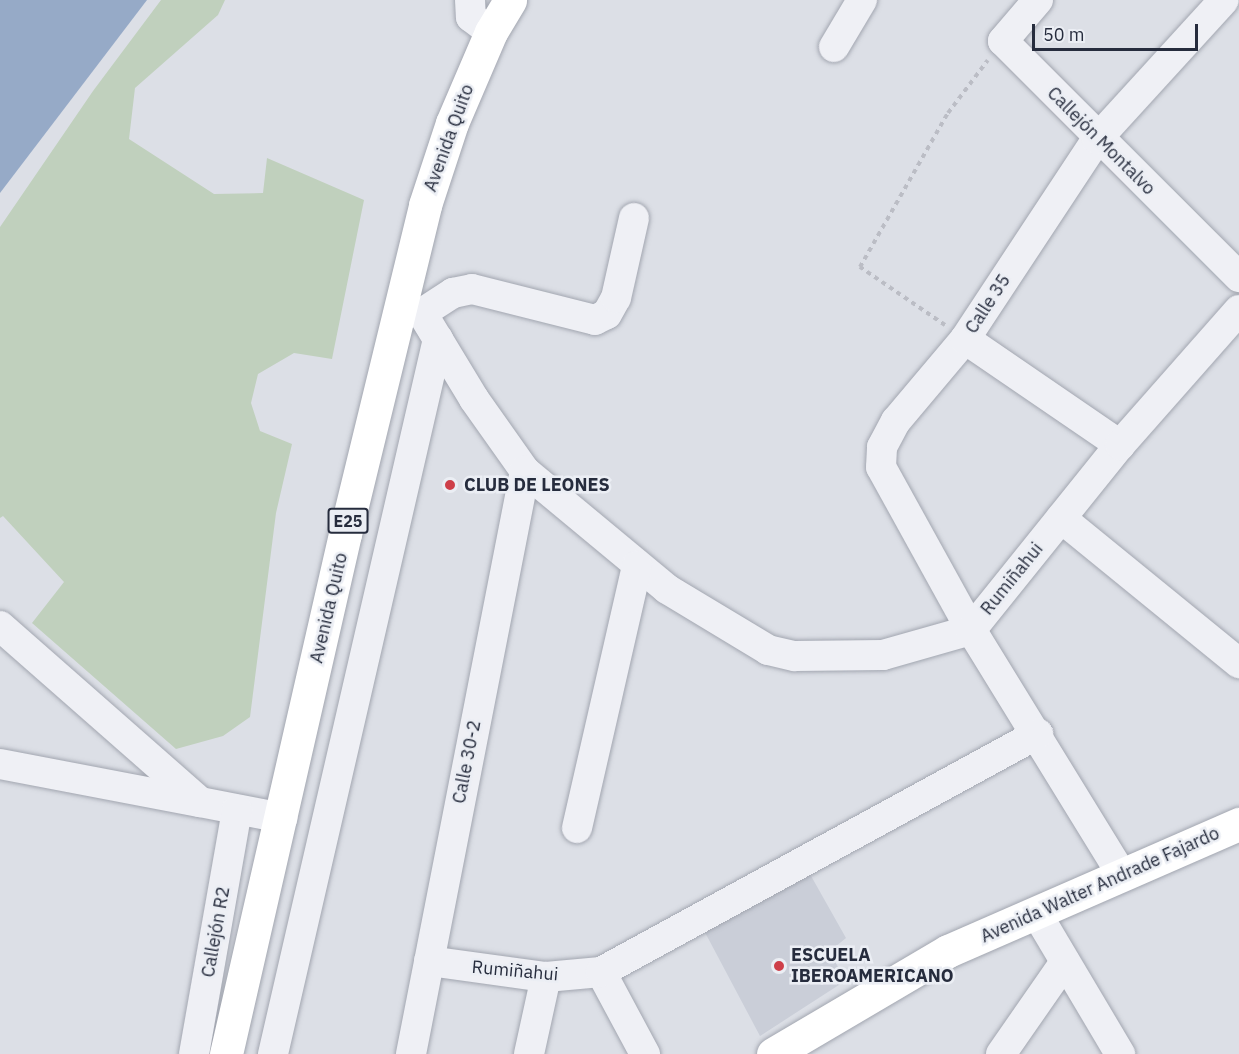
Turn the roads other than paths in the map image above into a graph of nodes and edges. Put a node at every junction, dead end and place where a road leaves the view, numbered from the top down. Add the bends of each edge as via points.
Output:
1 (470, 0) edge
2 (510, 0) edge
3 (862, 0) edge
4 (1038, 0) edge
5 (1223, 0) edge
6 (491, 32) junction
7 (834, 47) dead end
8 (1097, 139) junction
9 (633, 218) dead end
10 (1239, 277) edge
11 (411, 310) junction
12 (1239, 310) edge
13 (438, 339) junction
14 (965, 339) junction
15 (1120, 445) junction
16 (525, 471) junction
17 (1061, 518) junction
18 (637, 566) junction
19 (0, 626) edge
20 (971, 630) junction
21 (1239, 663) edge
22 (1038, 734) junction
23 (0, 764) edge
24 (200, 802) junction
25 (237, 810) junction
26 (282, 818) junction
27 (1239, 824) edge
28 (577, 828) dead end
29 (1122, 875) junction
30 (1037, 914) junction
31 (429, 961) junction
32 (1065, 962) junction
33 (601, 972) junction
34 (546, 977) junction
35 (194, 1054) edge
36 (226, 1054) edge
37 (273, 1054) edge
38 (411, 1054) edge
39 (528, 1054) edge
40 (645, 1054) edge
41 (773, 1054) edge
42 (1001, 1054) edge
43 (1120, 1054) edge

1 - 6 street via 471,17
2 - 6 main road, Avenida Quito / E25
3 - 7 street
4 - 8 street, Callejón Montalvo via 1003,41
5 - 8 street, Calle 35
6 - 11 main road, Avenida Quito / E25 via 452,123 425,205
8 - 10 street, Callejón Montalvo
8 - 14 street, Calle 35
9 - 11 street via 616,298 607,314 595,320 472,289
11 - 13 street
11 - 26 main road, Avenida Quito / E25
12 - 15 street, Rumiñahui
13 - 16 street
13 - 37 street
14 - 15 street
14 - 20 street, Calle 35 via 896,421 882,447 881,467
15 - 17 street, Rumiñahui
16 - 18 street
16 - 31 street, Calle 30-2
17 - 20 street, Rumiñahui
17 - 21 street
18 - 20 street via 667,589 768,650 795,656 883,655
18 - 28 street
19 - 24 street
20 - 22 street, Rumiñahui
22 - 29 street, Rumiñahui
22 - 33 street
23 - 24 street
24 - 25 street
25 - 26 street
25 - 35 street, Callejón R2
26 - 36 main road, Avenida Quito / E25
27 - 29 main road, Avenida Walter Andrade Fajardo
29 - 30 main road, Avenida Walter Andrade Fajardo
30 - 32 street
30 - 41 main road, Avenida Walter Andrade Fajardo via 948,951
31 - 34 street, Rumiñahui
31 - 38 street, Calle 30-2
32 - 42 street
32 - 43 street
33 - 34 street, Rumiñahui
33 - 40 street
34 - 39 street

